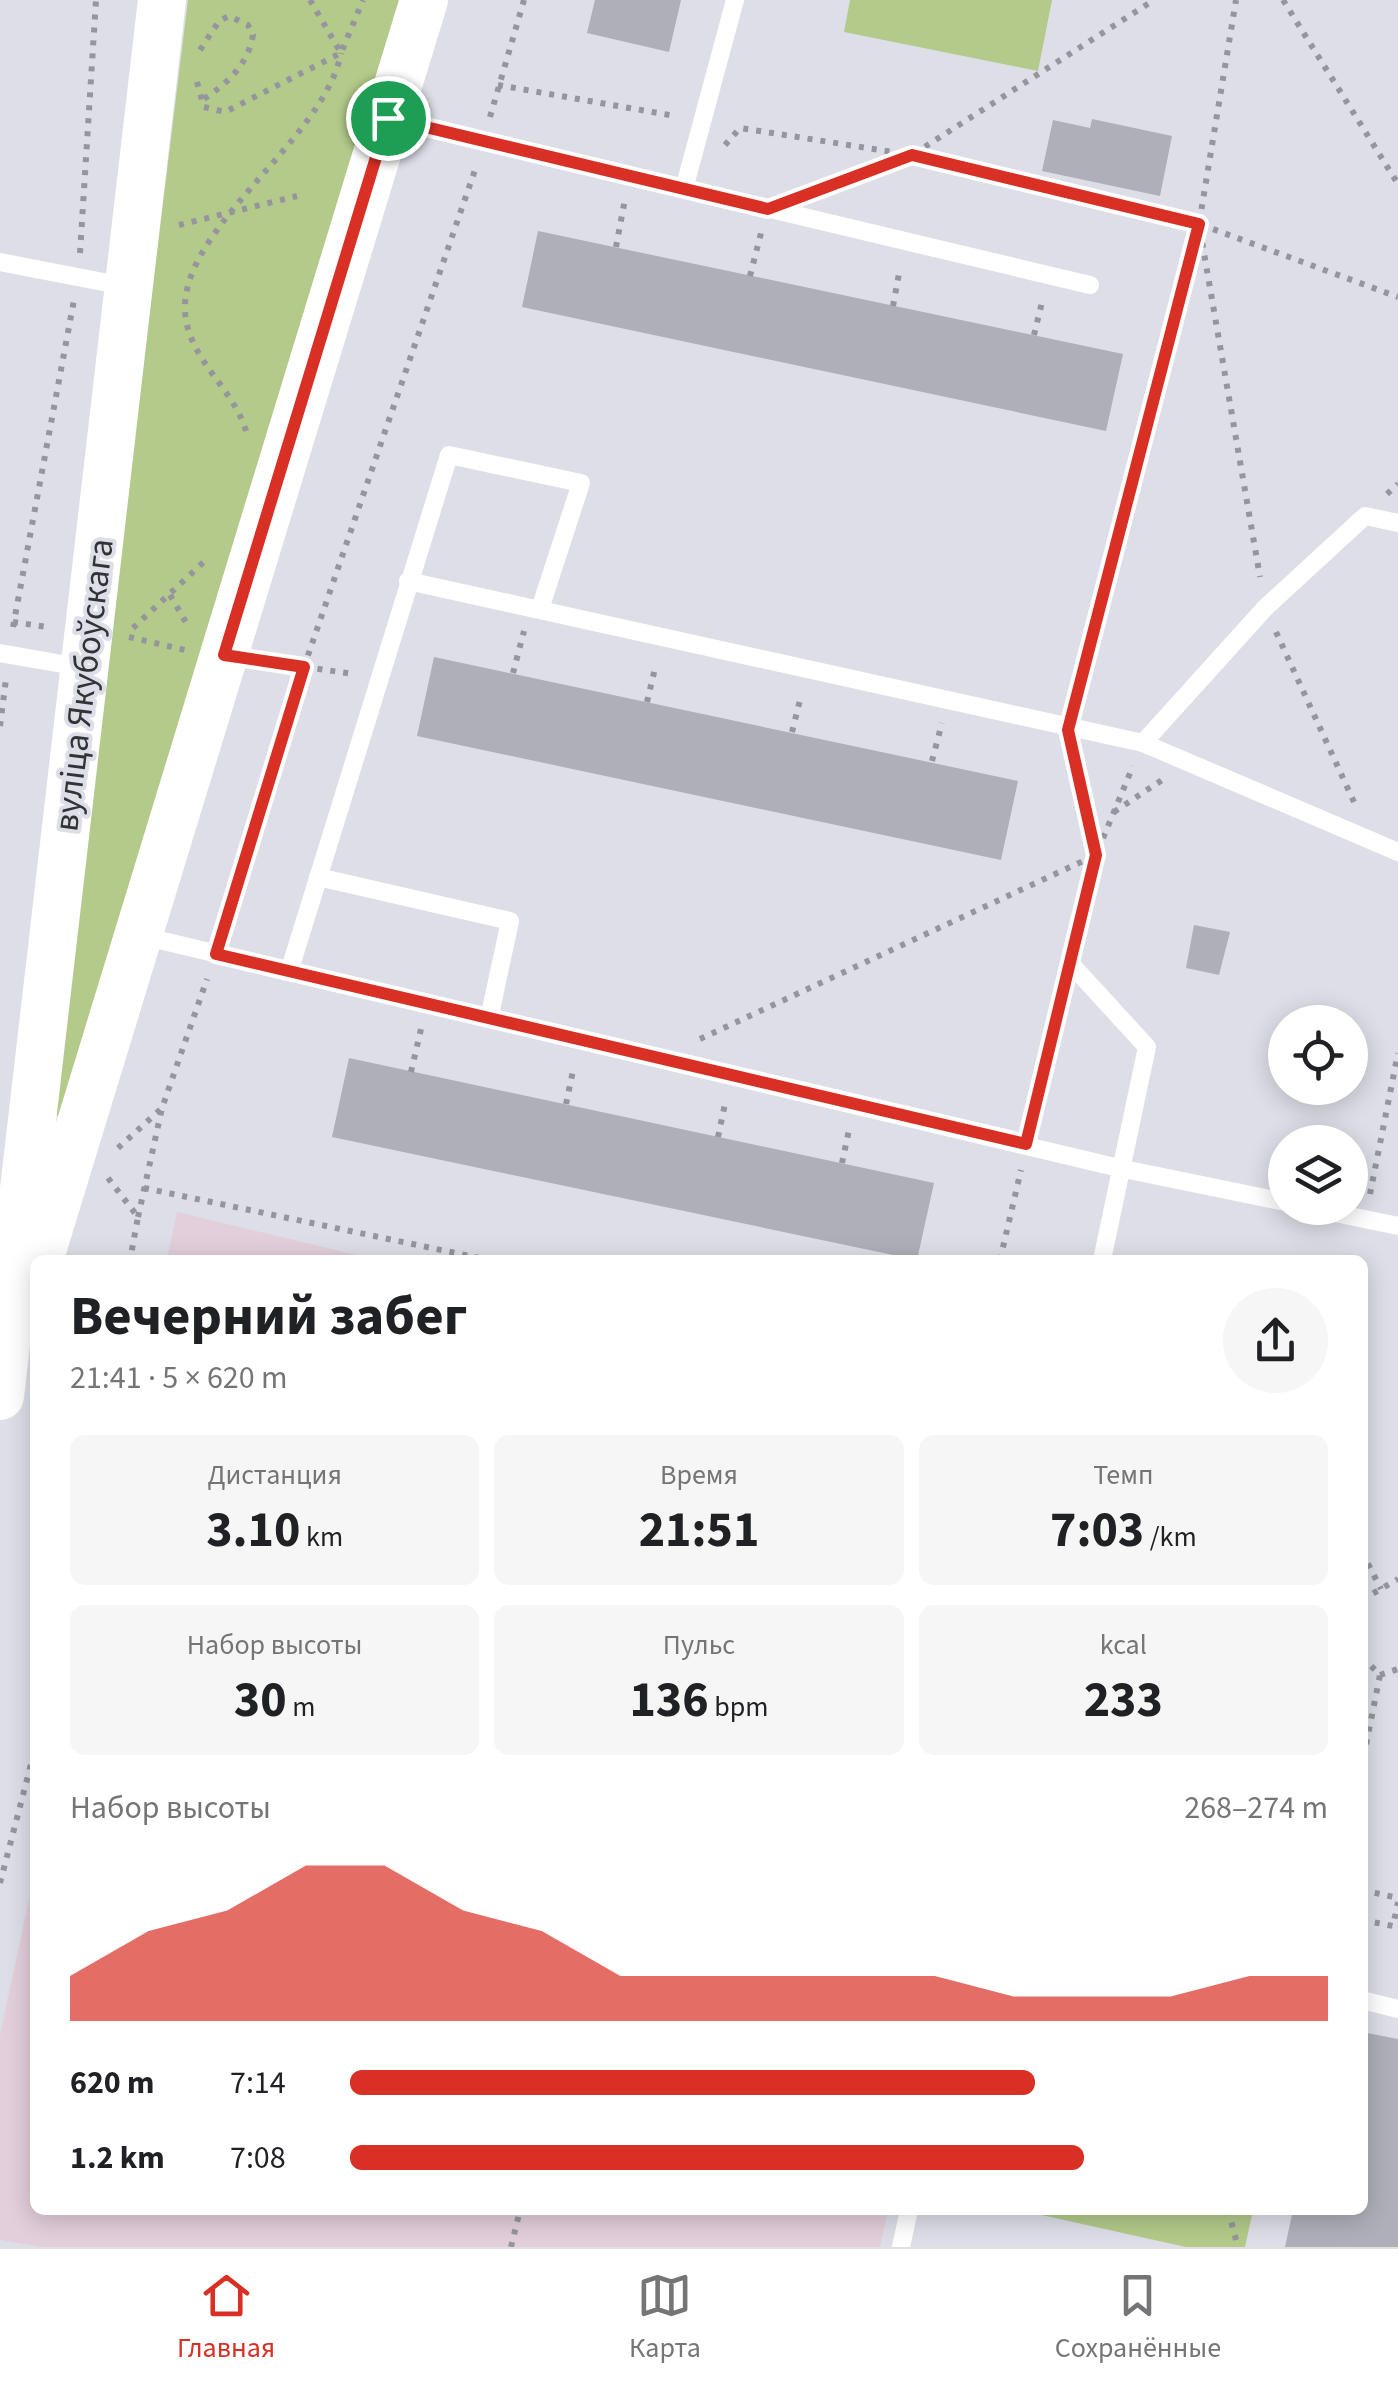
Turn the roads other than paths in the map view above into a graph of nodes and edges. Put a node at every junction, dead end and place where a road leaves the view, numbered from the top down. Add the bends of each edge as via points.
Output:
1 (162, 0) edge
2 (424, 0) edge
3 (734, 0) edge
4 (388, 118) junction
5 (684, 189) junction
6 (2, 257) edge
7 (1090, 285) dead end
8 (130, 287) junction
9 (1398, 524) edge
10 (408, 581) junction
11 (535, 608) junction
12 (4, 654) edge
13 (86, 668) junction
14 (1143, 743) junction
15 (1398, 852) edge
16 (318, 876) junction
17 (138, 935) junction
18 (1070, 963) road end
19 (290, 972) junction
20 (489, 1019) junction
21 (1119, 1168) junction
22 (1268, 1199) edge
23 (1368, 1219) edge
24 (1398, 1226) edge
25 (41, 1255) edge
26 (1103, 1255) edge
27 (30, 1289) edge
28 (3, 1382) edge
29 (1368, 2002) edge
30 (1398, 2009) edge
31 (908, 2215) edge
32 (901, 2247) edge

1 - 8 main road, вуліца Якубоўскага
2 - 4 main road
3 - 5 lane
4 - 5 lane
4 - 17 main road
5 - 7 lane
6 - 8 lane
8 - 13 main road, вуліца Якубоўскага
9 - 14 lane via 1365,516 1265,608
10 - 11 lane
10 - 11 lane via 449,454 581,484
10 - 16 lane
11 - 14 lane
12 - 13 lane
13 - 28 main road, вуліца Якубоўскага
14 - 15 lane
16 - 19 lane
16 - 20 lane via 510,921
17 - 19 lane
17 - 25 main road
18 - 21 lane via 1147,1047
19 - 20 lane
20 - 21 lane
21 - 22 lane
21 - 26 lane
23 - 24 lane
27 - 28 main road, вуліца Якубоўскага
29 - 30 lane
31 - 32 lane

